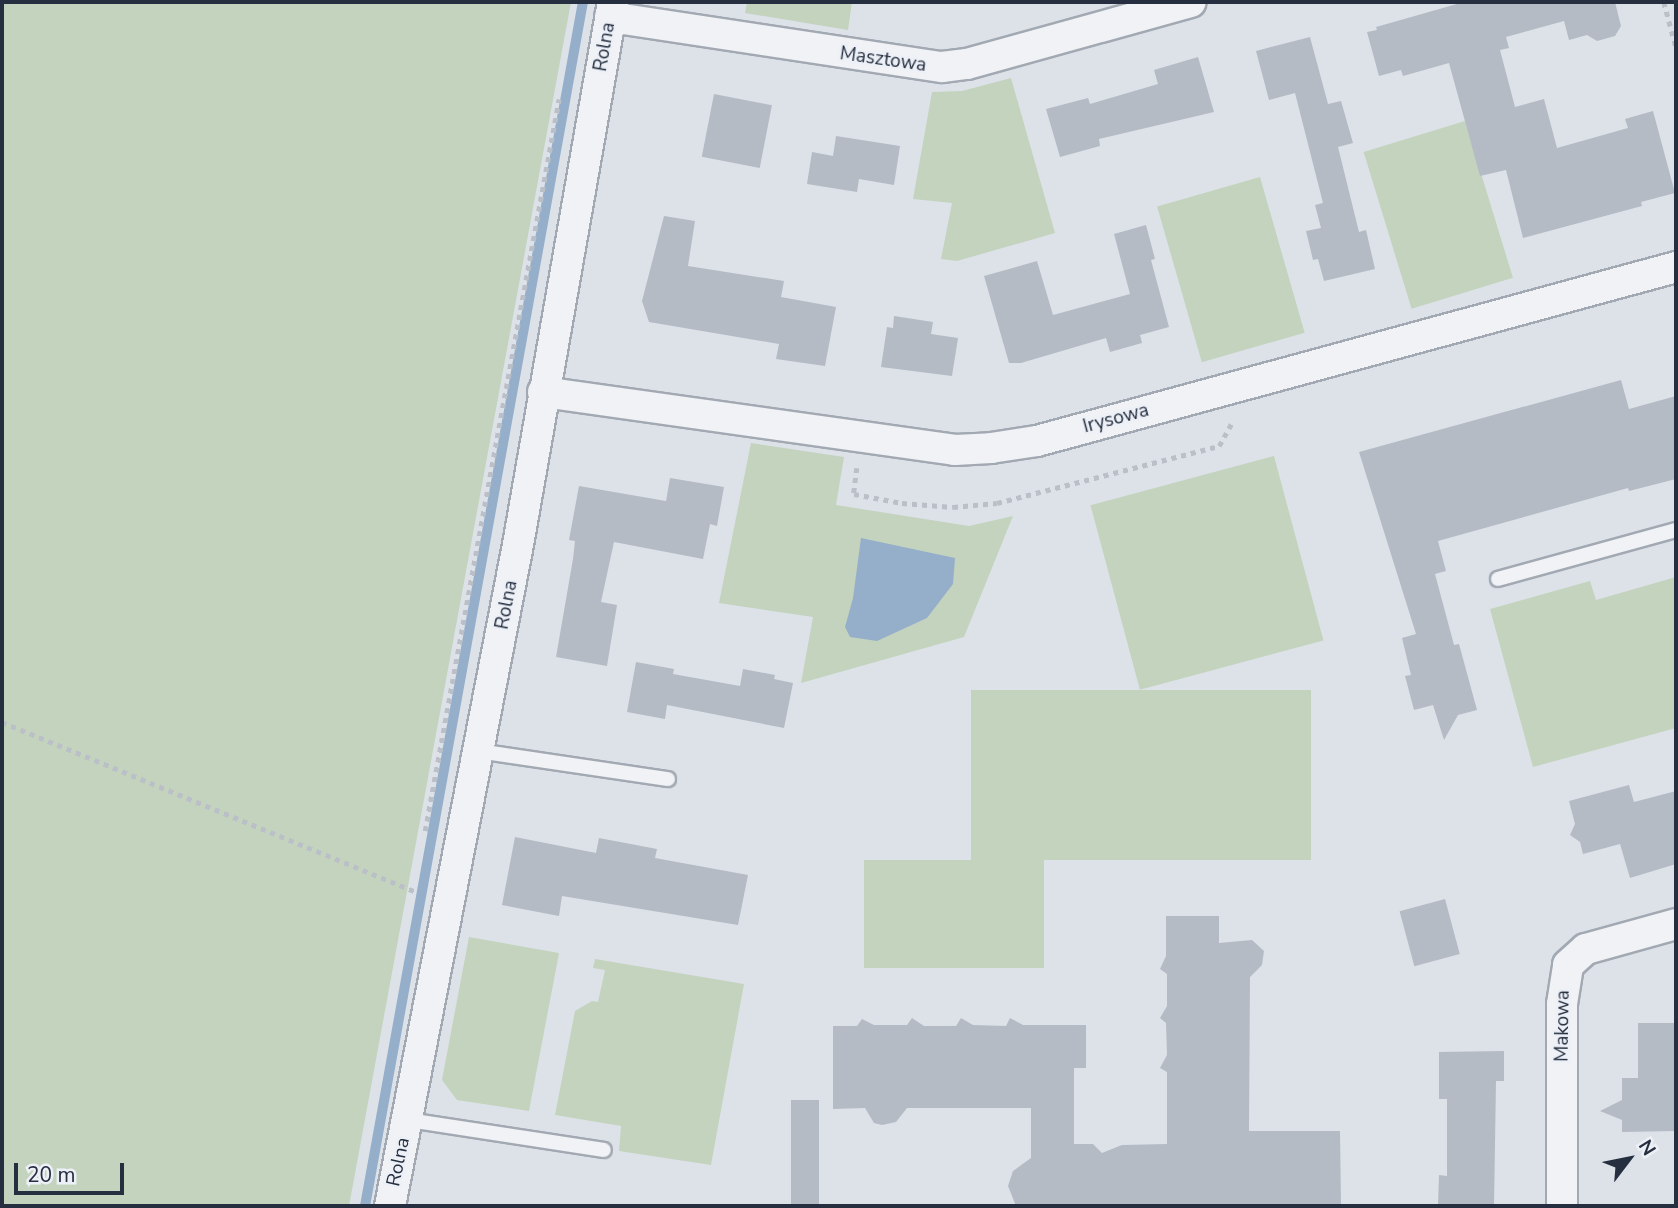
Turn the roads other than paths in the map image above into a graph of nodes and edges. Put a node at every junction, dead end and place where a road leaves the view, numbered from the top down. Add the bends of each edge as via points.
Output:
1 (1191, 2) edge
2 (611, 10) edge
3 (1676, 267) edge
4 (544, 392) junction
5 (1676, 530) edge
6 (1498, 579) dead end
7 (478, 751) junction
8 (668, 779) dead end
9 (1676, 924) edge
10 (408, 1120) junction
11 (604, 1150) dead end
12 (390, 1206) edge
13 (1562, 1206) edge

1 - 2 street, Masztowa via 942,68
2 - 4 street, Rolna
3 - 4 street, Irysowa via 1037,441 991,448 955,450
4 - 7 street, Rolna
5 - 6 lane
7 - 8 lane
7 - 10 street, Rolna
9 - 13 street, Makowa via 1586,949 1568,965 1562,1004
10 - 11 lane
10 - 12 street, Rolna

